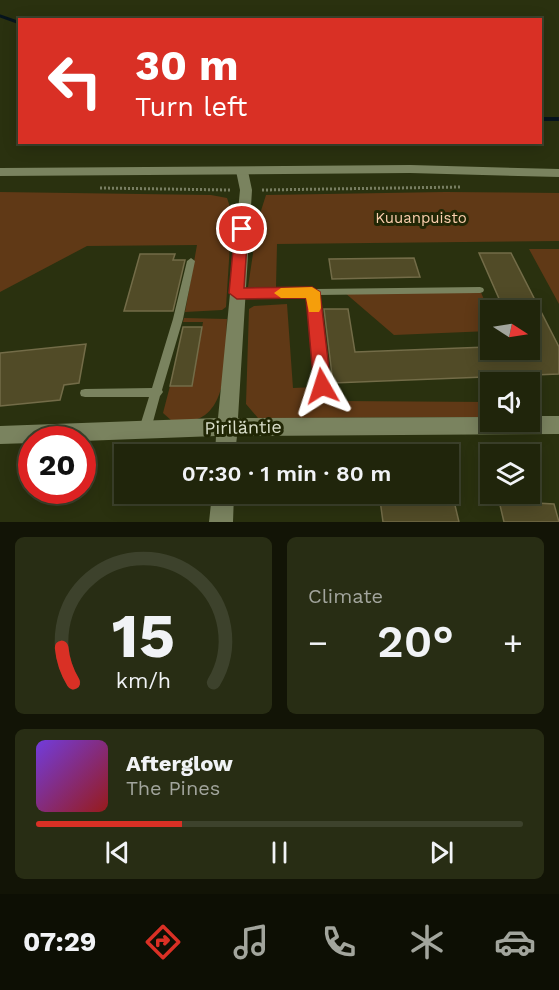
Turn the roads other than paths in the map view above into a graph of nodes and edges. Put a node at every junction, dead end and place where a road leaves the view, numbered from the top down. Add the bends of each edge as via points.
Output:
1 (242, 171) junction
2 (0, 172) edge
3 (559, 173) edge
4 (191, 261) dead end
5 (480, 290) dead end
6 (312, 292) junction
7 (237, 293) junction
8 (322, 386) dead end
9 (158, 392) junction
10 (85, 393) dead end
11 (559, 425) edge
12 (227, 427) junction
13 (145, 429) junction
14 (0, 435) edge
15 (226, 444) edge
16 (222, 504) edge
17 (221, 522) edge

1 - 2 street
1 - 3 street
1 - 7 street via 246,190
4 - 9 lane
5 - 6 lane
6 - 7 lane
6 - 8 lane
7 - 12 street
9 - 10 lane
9 - 13 lane
11 - 12 street, Piriläntie
12 - 13 street, Piriläntie
12 - 15 street
13 - 14 street, Piriläntie
16 - 17 street

